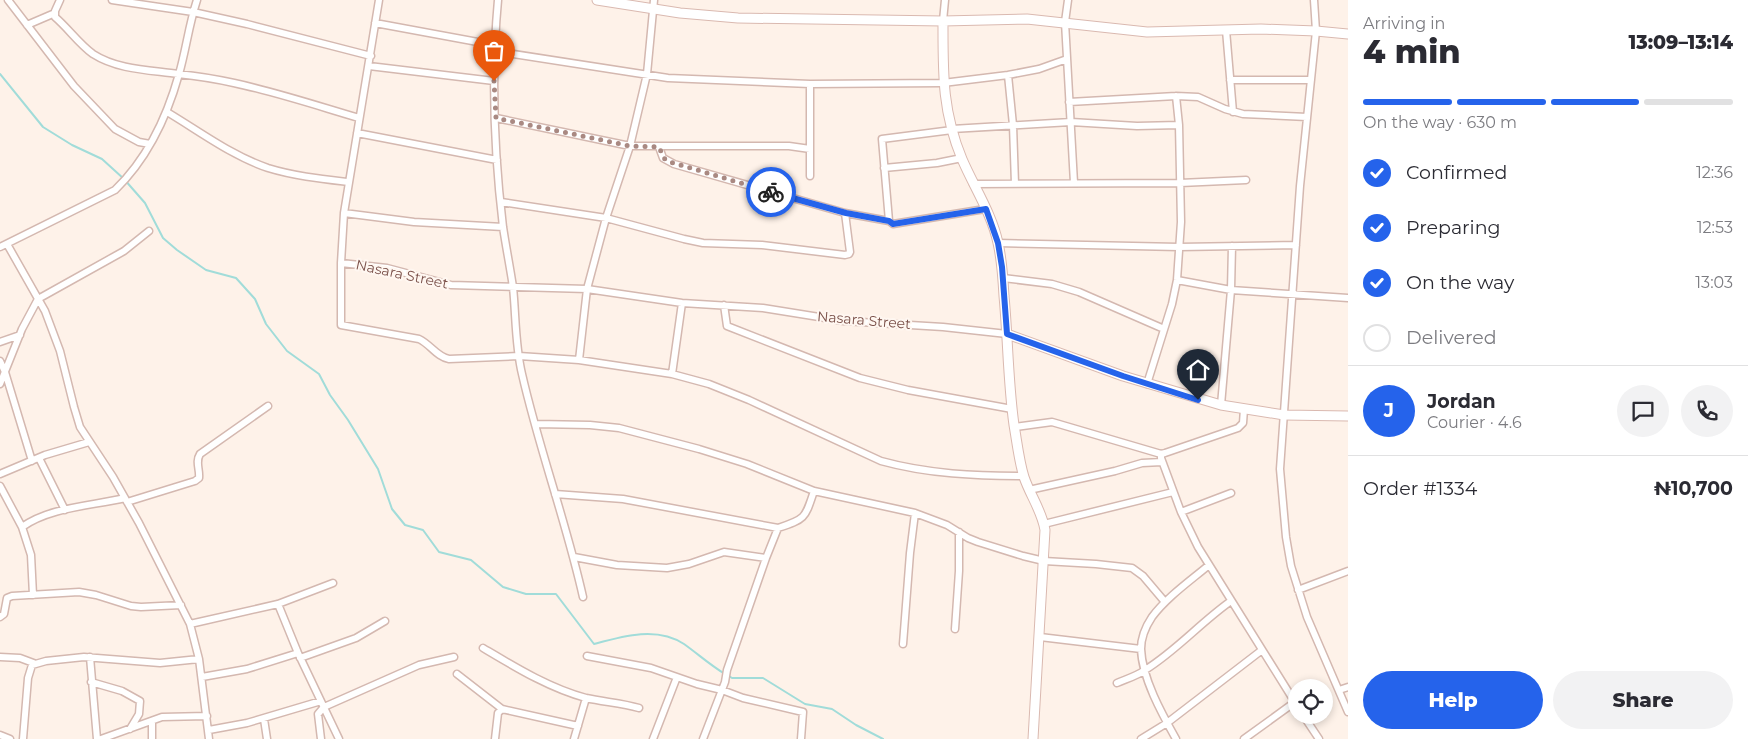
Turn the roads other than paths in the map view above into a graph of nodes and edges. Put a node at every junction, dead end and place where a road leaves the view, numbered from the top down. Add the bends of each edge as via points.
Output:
1 (8, 0) edge
2 (60, 0) edge
3 (112, 0) edge
4 (196, 0) edge
5 (379, 0) edge
6 (498, 0) edge
7 (596, 0) edge
8 (945, 0) edge
9 (1068, 0) edge
10 (1314, 0) edge
11 (654, 4) edge
12 (193, 12) junction
13 (55, 14) junction
14 (944, 21) junction
15 (1065, 22) junction
16 (375, 23) junction
17 (27, 25) junction
18 (1226, 30) junction
19 (1316, 31) junction
20 (1348, 34) edge
21 (494, 48) junction
22 (371, 56) junction
23 (1067, 59) junction
24 (369, 66) junction
25 (179, 74) junction
26 (646, 74) junction
27 (1008, 75) junction
28 (1230, 80) junction
29 (1311, 80) junction
30 (494, 81) junction
31 (943, 83) junction
32 (810, 84) junction
33 (1176, 96) junction
34 (1070, 102) junction
35 (167, 112) junction
36 (1234, 112) junction
37 (359, 118) junction
38 (496, 118) junction
39 (1307, 118) junction
40 (1070, 122) junction
41 (1013, 125) junction
42 (1180, 125) junction
43 (952, 130) junction
44 (357, 133) junction
45 (150, 144) junction
46 (630, 146) junction
47 (659, 147) junction
48 (810, 149) junction
49 (962, 158) junction
50 (497, 160) junction
51 (884, 168) junction
52 (810, 176) dead end
53 (1246, 180) dead end
54 (348, 182) junction
55 (1180, 183) junction
56 (973, 184) junction
57 (1015, 184) junction
58 (1074, 184) junction
59 (501, 202) junction
60 (986, 209) junction
61 (344, 213) junction
62 (846, 213) junction
63 (606, 218) junction
64 (889, 221) junction
65 (503, 227) junction
66 (149, 231) dead end
67 (998, 243) junction
68 (7, 244) junction
69 (1296, 245) junction
70 (1179, 246) junction
71 (1232, 246) junction
72 (0, 247) edge
73 (341, 263) junction
74 (1003, 278) junction
75 (1177, 280) junction
76 (512, 287) junction
77 (587, 289) junction
78 (1231, 290) junction
79 (1292, 295) junction
80 (1348, 298) edge
81 (38, 299) junction
82 (682, 303) junction
83 (724, 305) junction
84 (1164, 330) junction
85 (1007, 334) junction
86 (20, 335) junction
87 (0, 342) edge
88 (519, 356) junction
89 (579, 360) junction
90 (0, 362) edge
91 (5, 372) junction
92 (672, 374) junction
93 (0, 384) edge
94 (1147, 384) junction
95 (1221, 405) junction
96 (268, 406) dead end
97 (1012, 409) junction
98 (1244, 409) junction
99 (1284, 414) junction
100 (1348, 416) edge
101 (536, 424) junction
102 (1015, 427) junction
103 (89, 442) junction
104 (39, 458) junction
105 (1161, 458) junction
106 (32, 461) junction
107 (0, 474) edge
108 (1024, 476) junction
109 (0, 486) edge
110 (1029, 490) junction
111 (814, 491) junction
112 (1173, 492) junction
113 (1231, 493) dead end
114 (555, 494) junction
115 (126, 500) junction
116 (65, 510) junction
117 (1181, 512) junction
118 (915, 513) junction
119 (1044, 524) junction
120 (22, 527) junction
121 (778, 528) junction
122 (959, 532) junction
123 (574, 558) junction
124 (766, 558) junction
125 (1044, 561) junction
126 (1209, 565) junction
127 (1348, 571) edge
128 (333, 583) dead end
129 (1298, 590) junction
130 (33, 595) junction
131 (583, 597) dead end
132 (1231, 601) junction
133 (1165, 602) junction
134 (278, 604) junction
135 (181, 605) junction
136 (0, 617) edge
137 (385, 621) dead end
138 (190, 624) junction
139 (955, 629) dead end
140 (1040, 638) junction
141 (903, 644) dead end
142 (483, 648) dead end
143 (1141, 649) junction
144 (1262, 650) junction
145 (299, 656) junction
146 (587, 656) dead end
147 (0, 657) edge
148 (90, 657) junction
149 (454, 657) dead end
150 (200, 659) junction
151 (36, 664) junction
152 (1145, 671) junction
153 (457, 674) dead end
154 (202, 677) junction
155 (677, 677) junction
156 (91, 682) junction
157 (1117, 684) dead end
158 (1348, 687) edge
159 (722, 690) junction
160 (1339, 690) junction
161 (1288, 691) edge
162 (586, 698) junction
163 (322, 704) junction
164 (639, 708) dead end
165 (502, 709) junction
166 (1288, 709) edge
167 (1348, 712) edge
168 (207, 716) junction
169 (264, 718) junction
170 (152, 722) junction
171 (1167, 722) junction
172 (1310, 724) edge
173 (578, 726) junction
174 (130, 730) junction
175 (209, 730) junction
176 (0, 735) edge
177 (10, 739) edge
178 (23, 739) edge
179 (97, 739) edge
180 (101, 739) edge
181 (152, 739) edge
182 (209, 739) edge
183 (267, 739) edge
184 (321, 739) edge
185 (339, 739) edge
186 (495, 739) edge
187 (574, 739) edge
188 (653, 739) edge
189 (703, 739) edge
190 (801, 739) edge
191 (1033, 739) edge
192 (1141, 739) edge
193 (1176, 739) edge
194 (1244, 739) edge
195 (1319, 739) edge

1 - 17 street
2 - 13 street
3 - 12 street
4 - 12 street
5 - 16 street
6 - 21 street
7 - 11 street
8 - 14 street
9 - 15 street
10 - 19 street
11 - 14 street via 708,16 738,18
11 - 26 street
12 - 22 street
12 - 25 street
13 - 17 street
13 - 25 street via 83,46 110,62
14 - 15 street via 1027,19
14 - 31 street
15 - 18 street via 1147,32
15 - 23 street
16 - 21 street
16 - 22 street
17 - 45 street via 74,86 115,129 138,142
18 - 19 street
18 - 28 street
19 - 20 street
19 - 29 street
21 - 26 street
21 - 30 street
22 - 24 street
23 - 27 street
23 - 34 street
24 - 30 street
24 - 37 street
25 - 35 street
25 - 37 street via 273,92
26 - 32 street via 687,80
26 - 46 street
27 - 31 street
27 - 41 street
28 - 29 street
28 - 36 street
29 - 39 street
30 - 38 street
31 - 32 street
31 - 43 street
32 - 48 street
33 - 34 street
33 - 36 street via 1198,97
33 - 42 street
34 - 40 street
35 - 45 street
35 - 54 street via 242,157 268,168
36 - 39 street
37 - 44 street
38 - 46 street
38 - 50 street
39 - 69 street
40 - 41 street
40 - 42 street
40 - 58 street
41 - 43 street
41 - 57 street
42 - 55 street
43 - 49 street
43 - 51 street via 883,138
44 - 50 street
44 - 54 street
45 - 68 street via 129,176 115,190
46 - 47 street
46 - 63 street
47 - 48 street via 789,146
47 - 62 street via 667,161
48 - 52 street
49 - 51 street
49 - 56 street
50 - 59 street
51 - 64 street
53 - 55 street
54 - 61 street
55 - 58 street
55 - 70 street
56 - 57 street
56 - 60 street
57 - 58 street
59 - 63 street
59 - 65 street
60 - 64 street via 893,224
60 - 67 street
61 - 65 street via 414,222
61 - 73 street
62 - 63 street via 850,252 845,255 762,245 703,243
62 - 64 street
63 - 77 street
65 - 76 street
66 - 81 street via 124,251
67 - 70 street
67 - 74 street
68 - 72 street
68 - 81 street
69 - 71 street
69 - 79 street
70 - 71 street
70 - 75 street
71 - 78 street
73 - 76 street, Nasara Street via 388,268 451,285
73 - 88 street via 341,325 419,339 443,358
74 - 84 street via 1052,284 1079,292
74 - 85 street
75 - 78 street
75 - 84 street
76 - 77 street, Nasara Street
76 - 88 street
77 - 82 street, Nasara Street
77 - 89 street
78 - 79 street
78 - 95 street
79 - 80 street
79 - 99 street
81 - 86 street
81 - 103 street via 60,351 80,427
82 - 83 street, Nasara Street
82 - 92 street
83 - 85 street, Nasara Street via 844,321
83 - 97 street via 727,326 860,378
84 - 94 street
85 - 94 street, Nasara Street
85 - 97 street
86 - 87 street
86 - 91 street
88 - 89 street
88 - 101 street
89 - 92 street
90 - 91 street
91 - 93 street
91 - 106 street
92 - 108 street via 710,384 749,400 881,461 960,475
94 - 95 street, Nasara Street
95 - 98 street, Nasara Street
96 - 115 street via 200,454 197,462 199,478 195,481
97 - 102 street
98 - 99 street, Nasara Street
98 - 105 street via 1243,423 1238,428
99 - 100 street, Nasara Street
99 - 129 street via 1280,469 1286,537
101 - 111 street via 590,424 618,428 739,462
101 - 114 street
102 - 105 street via 1052,422 1144,448
102 - 108 street
103 - 104 street
103 - 115 street
104 - 106 street
104 - 116 street
105 - 110 street
105 - 112 street
106 - 107 street
108 - 110 street
109 - 120 street
110 - 119 street
111 - 118 street
111 - 121 street via 806,516
112 - 117 street
112 - 119 street
113 - 117 street
114 - 121 street via 623,499
114 - 123 street
115 - 116 street
115 - 135 street
116 - 120 street via 39,516
117 - 126 street
118 - 122 street via 947,524
118 - 141 street
119 - 125 street
120 - 130 street via 33,566
121 - 124 street
122 - 125 street via 978,542
122 - 139 street
123 - 124 street via 667,568 724,552
123 - 131 street
124 - 159 street
125 - 133 street via 1132,568
125 - 140 street
126 - 132 street
126 - 133 street
127 - 129 street
128 - 134 street
129 - 160 street
130 - 135 street via 79,592 130,606
130 - 136 street via 8,597 4,614
132 - 144 street
132 - 152 street
133 - 143 street via 1144,632
134 - 138 street
134 - 145 street
135 - 138 street
137 - 145 street via 356,638
138 - 150 street
140 - 143 street
140 - 191 street
142 - 162 street via 523,672
143 - 152 street
144 - 161 street
144 - 171 street
145 - 154 street
145 - 163 street
146 - 155 street via 651,668
147 - 151 street via 20,658
148 - 150 street via 160,663
148 - 151 street
148 - 156 street
149 - 163 street via 419,665
150 - 154 street
151 - 178 street via 32,665 28,678
152 - 157 street
152 - 171 street
153 - 165 street
154 - 168 street
155 - 159 street
155 - 188 street
156 - 174 street via 122,691 140,701
156 - 179 street
158 - 160 street
159 - 189 street
159 - 190 street via 803,712
160 - 167 street
162 - 164 street
162 - 173 street
163 - 169 street
163 - 184 street via 318,714
163 - 185 street
165 - 173 street
165 - 186 street via 498,713
166 - 194 street
168 - 170 street via 170,716
168 - 175 street
169 - 175 street
169 - 183 street
170 - 174 street
170 - 181 street
171 - 192 street
171 - 193 street
172 - 195 street
173 - 187 street
174 - 180 street
175 - 182 street
176 - 177 street

